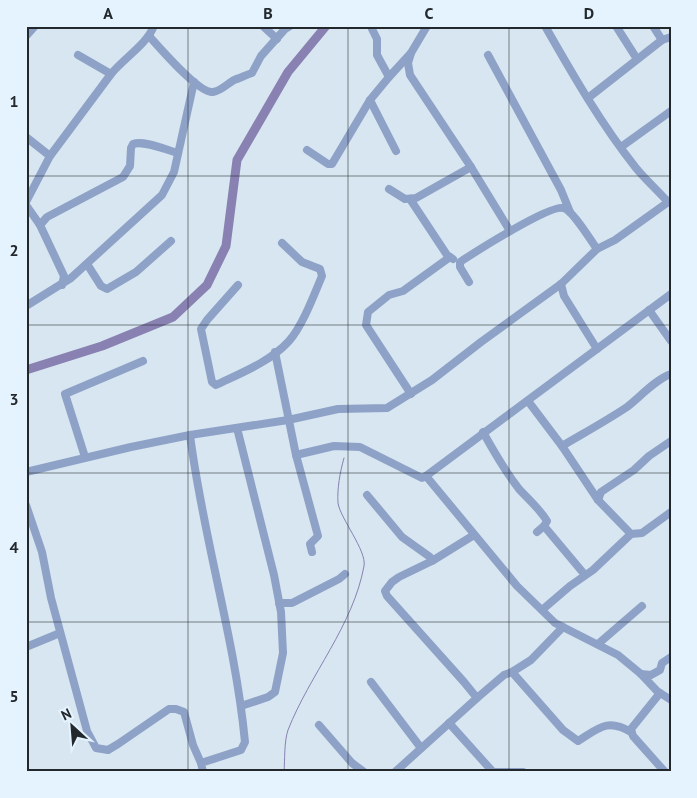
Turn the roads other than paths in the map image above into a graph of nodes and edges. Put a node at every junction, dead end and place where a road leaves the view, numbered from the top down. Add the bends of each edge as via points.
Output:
1 (35, 26) edge
2 (154, 26) edge
3 (262, 26) edge
4 (290, 26) edge
5 (427, 26) edge
6 (545, 26) edge
7 (616, 26) edge
8 (653, 26) edge
9 (372, 28) dead end
10 (26, 36) edge
11 (149, 36) junction
12 (671, 37) edge
13 (277, 39) junction
14 (662, 40) junction
15 (411, 53) junction
16 (78, 55) dead end
17 (488, 55) dead end
18 (637, 59) junction
19 (111, 74) junction
20 (389, 77) junction
21 (194, 82) junction
22 (588, 98) junction
23 (370, 100) junction
24 (671, 111) edge
25 (26, 137) edge
26 (621, 147) junction
27 (307, 150) dead end
28 (396, 150) dead end
29 (178, 153) junction
30 (50, 156) junction
31 (470, 167) junction
32 (389, 189) dead end
33 (410, 199) junction
34 (669, 200) edge
35 (26, 204) edge
36 (570, 212) junction
37 (40, 224) junction
38 (510, 232) junction
39 (171, 240) dead end
40 (282, 243) dead end
41 (597, 250) junction
42 (450, 258) junction
43 (460, 262) junction
44 (87, 264) junction
45 (68, 277) junction
46 (469, 282) dead end
47 (562, 284) junction
48 (238, 285) dead end
49 (671, 294) edge
50 (26, 306) edge
51 (649, 310) junction
52 (671, 341) edge
53 (597, 349) junction
54 (275, 352) junction
55 (143, 361) dead end
56 (671, 374) edge
57 (411, 394) junction
58 (528, 401) junction
59 (288, 420) junction
60 (237, 428) junction
61 (483, 432) junction
62 (190, 436) junction
63 (671, 440) edge
64 (562, 446) junction
65 (296, 455) junction
66 (84, 457) junction
67 (26, 472) edge
68 (426, 476) junction
69 (367, 495) dead end
70 (600, 496) junction
71 (26, 505) edge
72 (671, 512) edge
73 (544, 526) junction
74 (537, 532) dead end
75 (631, 534) junction
76 (474, 535) junction
77 (312, 552) dead end
78 (432, 561) junction
79 (345, 574) dead end
80 (585, 575) junction
81 (279, 603) junction
82 (642, 606) dead end
83 (542, 610) junction
84 (563, 627) junction
85 (60, 633) junction
86 (598, 644) junction
87 (26, 647) edge
88 (671, 657) edge
89 (512, 672) junction
90 (655, 672) junction
91 (641, 674) junction
92 (371, 682) dead end
93 (653, 686) junction
94 (660, 693) junction
95 (476, 698) junction
96 (671, 700) edge
97 (241, 706) junction
98 (449, 723) junction
99 (319, 725) dead end
100 (631, 732) junction
101 (421, 748) junction
102 (201, 763) junction
103 (203, 772) edge
104 (364, 772) edge
105 (395, 772) edge
106 (493, 772) edge
107 (523, 772) edge
108 (665, 772) edge

1 - 10 street
2 - 11 street
3 - 13 street
4 - 13 street
5 - 15 street
6 - 22 street
7 - 18 street
8 - 14 street
9 - 20 street via 377,39 379,62
11 - 19 street
11 - 21 street
12 - 14 street
13 - 21 street via 261,56 252,73 218,91 208,92
14 - 18 street
15 - 20 street
15 - 31 street via 408,63 410,75
16 - 19 street
17 - 36 street
18 - 22 street
19 - 30 street
20 - 23 street
21 - 29 street
22 - 26 street
23 - 27 street via 332,164
23 - 28 street
24 - 26 street
25 - 30 street
26 - 34 street via 636,168
29 - 37 street via 137,142 133,144 130,166 123,177 46,217
29 - 44 street via 174,172 162,194
30 - 35 street
31 - 33 street
31 - 38 street
32 - 33 street
33 - 42 street
34 - 41 street
35 - 37 street
36 - 38 street via 562,207 556,208
36 - 41 street
37 - 45 street
38 - 43 street
39 - 44 street via 136,272 110,288 103,288
40 - 54 street via 302,262 320,269 322,276 289,341
41 - 47 street
42 - 43 street
42 - 57 street via 403,291 389,295 368,312 366,325
43 - 46 street
44 - 45 street
45 - 50 street via 62,285
47 - 53 street via 564,296
47 - 57 street
48 - 54 street via 201,330 212,382 216,385
49 - 51 street
51 - 52 street
51 - 53 street
53 - 58 street
54 - 59 street
55 - 66 street via 65,394
56 - 64 street via 601,424
57 - 59 street via 387,408 338,409
58 - 61 street
58 - 64 street
59 - 60 street
59 - 65 street
60 - 62 street
60 - 81 street
61 - 68 street
61 - 73 street via 511,478 543,515
62 - 66 street
62 - 97 street
63 - 70 street
64 - 70 street via 591,490
65 - 68 street via 334,446 360,447 422,478
65 - 77 street via 318,536 310,544
66 - 67 street
68 - 76 street
69 - 78 street via 402,537
70 - 75 street
71 - 85 street via 42,552
72 - 75 street via 642,533
73 - 74 street
73 - 80 street
75 - 80 street
76 - 78 street
76 - 83 street
78 - 95 street via 399,577 385,591
79 - 81 street via 292,603
80 - 83 street
81 - 97 street via 283,653 275,692
82 - 86 street
83 - 84 street
84 - 86 street
84 - 89 street via 531,660
85 - 87 street
85 - 102 street via 87,732 96,748 108,750 159,715 176,709 184,712
86 - 91 street
88 - 90 street
89 - 95 street via 504,674
89 - 100 street via 563,730 578,741 603,726 613,724
90 - 91 street
90 - 93 street
91 - 93 street
92 - 101 street
93 - 94 street
94 - 96 street
94 - 100 street
95 - 98 street
97 - 102 street via 245,742 242,749
98 - 101 street
98 - 106 street
99 - 104 street
100 - 108 street
101 - 105 street
102 - 103 street
106 - 107 street

